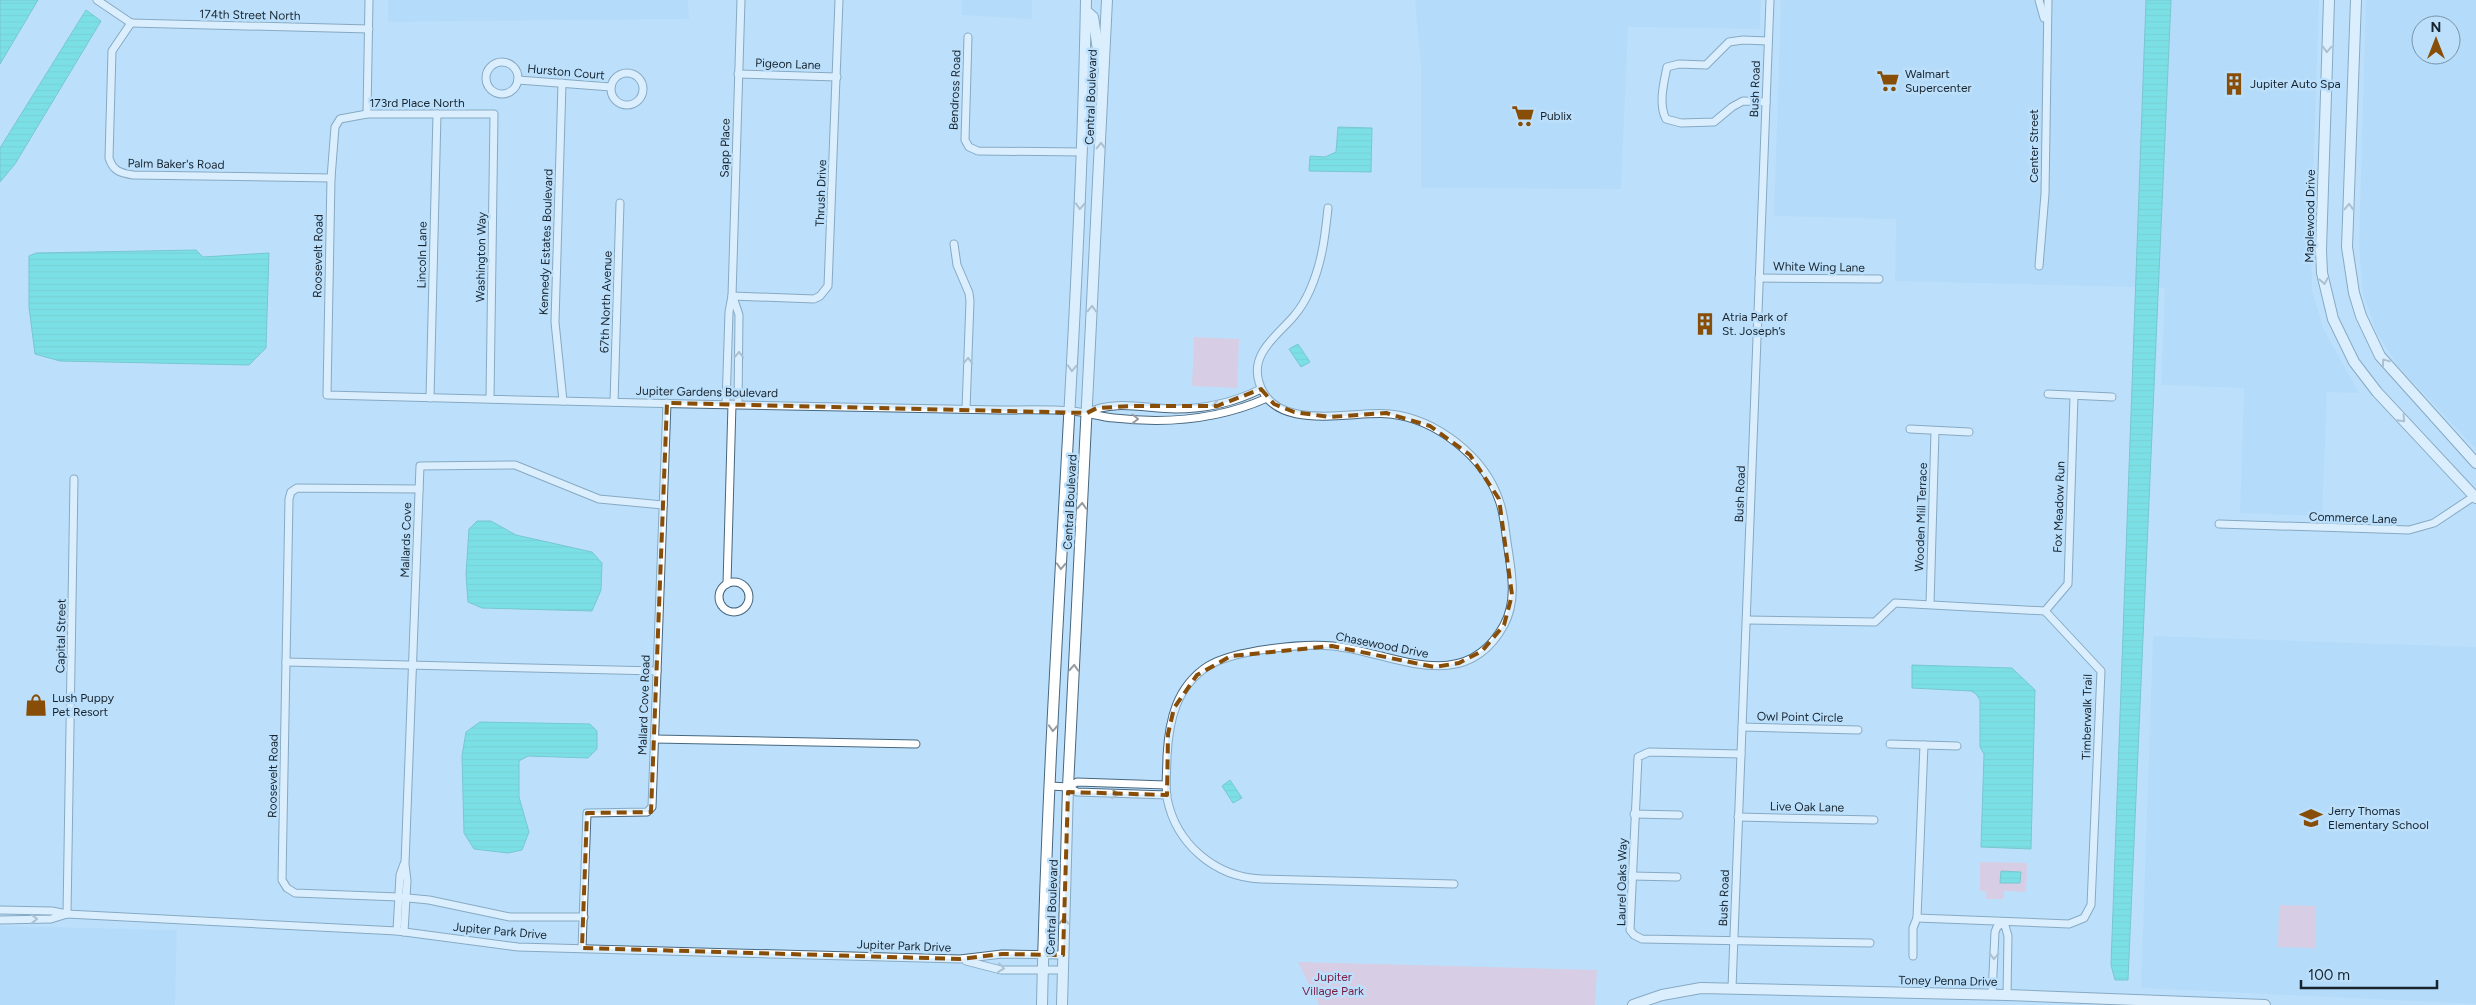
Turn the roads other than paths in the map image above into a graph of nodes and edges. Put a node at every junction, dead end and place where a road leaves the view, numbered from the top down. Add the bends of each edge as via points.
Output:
1 (97, 0) edge
2 (369, 0) edge
3 (740, 0) edge
4 (839, 0) edge
5 (1107, 0) edge
6 (1770, 0) edge
7 (2040, 0) edge
8 (2048, 0) edge
9 (2329, 0) edge
10 (2356, 0) edge
11 (1086, 5) edge
12 (131, 23) junction
13 (2046, 26) junction
14 (369, 29) junction
15 (968, 37) dead end
16 (1768, 41) junction
17 (738, 74) junction
18 (837, 77) junction
19 (518, 80) junction
20 (562, 83) junction
21 (611, 87) junction
22 (1103, 94) junction
23 (1766, 102) junction
24 (366, 114) junction
25 (437, 114) junction
26 (494, 114) joint
27 (340, 119) joint
28 (1083, 152) junction
29 (331, 178) junction
30 (1081, 180) junction
31 (1100, 180) junction
32 (620, 203) dead end
33 (1328, 208) dead end
34 (954, 244) dead end
35 (2040, 266) dead end
36 (1759, 278) junction
37 (1879, 280) dead end
38 (732, 296) junction
39 (1261, 389) junction
40 (2048, 394) dead end
41 (326, 395) joint
42 (2074, 396) junction
43 (2112, 397) dead end
44 (430, 398) junction
45 (1267, 398) junction
46 (490, 399) junction
47 (563, 401) junction
48 (614, 402) junction
49 (667, 403) junction
50 (732, 404) junction
51 (966, 409) junction
52 (1069, 411) junction
53 (1087, 413) junction
54 (1910, 429) dead end
55 (1935, 430) junction
56 (1969, 432) dead end
57 (2476, 463) edge
58 (74, 479) dead end
59 (419, 489) junction
60 (2475, 496) edge
61 (663, 505) junction
62 (2219, 524) dead end
63 (727, 584) junction
64 (1930, 604) junction
65 (2045, 612) junction
66 (1747, 620) junction
67 (286, 662) junction
68 (414, 666) junction
69 (657, 672) junction
70 (1742, 727) junction
71 (1858, 730) dead end
72 (654, 739) junction
73 (916, 744) dead end
74 (1890, 744) dead end
75 (1924, 745) junction
76 (1958, 746) dead end
77 (1741, 754) junction
78 (1166, 785) junction
79 (1050, 786) junction
80 (1068, 787) junction
81 (1167, 795) junction
82 (1634, 814) junction
83 (1679, 815) dead end
84 (1738, 817) junction
85 (1874, 820) dead end
86 (404, 864) junction
87 (1632, 876) junction
88 (1677, 877) dead end
89 (1454, 884) dead end
90 (398, 897) junction
91 (406, 898) junction
92 (0, 910) edge
93 (67, 914) junction
94 (584, 917) junction
95 (1917, 918) junction
96 (0, 920) edge
97 (2004, 922) junction
98 (400, 931) junction
99 (1734, 940) junction
100 (1870, 943) dead end
101 (582, 948) junction
102 (1043, 954) junction
103 (1063, 955) junction
104 (1913, 956) dead end
105 (960, 960) junction
106 (1042, 970) junction
107 (1062, 970) junction
108 (1732, 988) junction
109 (1992, 995) junction
110 (2007, 995) junction
111 (1042, 1005) edge
112 (1062, 1005) edge
113 (1633, 1005) edge
114 (2265, 1005) edge

1 - 12 street
2 - 14 street
3 - 17 street, Sapp Place
4 - 18 street, Thrush Drive
5 - 22 street, Central Boulevard
6 - 16 street, Bush Road
7 - 13 street, Center Street
8 - 13 street, Center Street
9 -> 60 street, Maplewood Drive via 2321,250 2326,296 2342,341 2367,381
57 -> 10 street via 2380,356 2354,294 2347,247
11 - 22 street via 1096,32
11 - 28 street, Central Boulevard
12 - 14 street, 174th Street North
12 - 29 street, Palm Baker's Road via 112,51 109,158 112,167 121,174
13 - 35 street, Center Street via 2045,194
14 - 24 street
15 - 28 street, Bendross Road via 965,140 969,147 978,151
16 - 23 street, Bush Road
16 - 23 street via 1729,42 1706,65 1667,67 1662,112 1666,118 1681,123 1714,122 1743,101
17 - 18 street, Pigeon Lane
17 - 38 street, Sapp Place
18 - 38 street, Thrush Drive via 828,286 814,299
19 - 19 street, Hurston Court via 516,69 502,62 492,65 486,74 488,85 500,94 510,92
19 - 20 street, Hurston Court
20 - 21 street, Hurston Court
20 - 47 street, Kennedy Estates Boulevard via 555,322
21 - 21 street, Hurston Court via 617,101 627,105 636,101 643,88 638,78 624,73
31 -> 22 street, Central Boulevard
23 - 36 street, Bush Road
24 - 25 street, 173rd Place North
24 - 27 street, 173rd Place North
25 - 26 street, 173rd Place North
25 - 44 street, Lincoln Lane
26 - 46 street, Washington Way
27 - 29 street, Roosevelt Road via 335,127
28 - 30 street, Central Boulevard
29 - 41 street, Roosevelt Road
30 - 31 street
30 -> 52 street, Central Boulevard
53 -> 31 street, Central Boulevard
32 - 48 street, 67th North Avenue
33 - 39 street via 1317,275 1295,315 1260,355 1257,375
51 -> 34 street via 970,301 957,265
36 - 37 street, White Wing Lane
36 - 66 street, Bush Road
38 - 50 street, Sapp Place via 728,312
50 -> 38 street, Sapp Place via 739,315
39 - 45 street
39 -> 53 street via 1217,406 1174,409 1132,406 1097,408
40 - 42 street
41 - 44 street, Jupiter Gardens Boulevard
42 - 43 street
42 - 65 street, Fox Meadow Run via 2068,584
44 - 46 street, Jupiter Gardens Boulevard
53 -> 45 street, Jupiter Gardens Boulevard via 1113,418 1193,420 1232,412
45 - 78 street, Chasewood Drive via 1280,408 1316,416 1400,415 1430,426 1459,445 1494,487 1502,512 1512,595 1506,620 1492,642 1471,658 1441,666 1421,666 1345,648 1313,645 1244,653 1218,661 1188,684 1174,708 1168,734
46 - 47 street, Jupiter Gardens Boulevard
47 - 48 street, Jupiter Gardens Boulevard
48 - 49 street, Jupiter Gardens Boulevard
49 - 50 street, Jupiter Gardens Boulevard
49 - 61 street, Mallard Cove Road
50 - 51 street, Jupiter Gardens Boulevard
50 - 63 street
51 - 52 street, Jupiter Gardens Boulevard
52 - 53 street, Jupiter Gardens Boulevard
52 -> 79 street, Central Boulevard
80 -> 53 street, Central Boulevard
54 - 55 street
55 - 56 street
55 - 64 street, Wooden Mill Terrace
58 - 93 street, Capital Street
59 - 61 street, Mallards Cove via 420,466 515,465 599,499
59 - 67 street, Roosevelt Road via 297,488 291,492 288,499
59 - 68 street, Mallards Cove
60 - 62 street, Commerce Lane via 2434,523 2409,530
61 - 69 street, Mallard Cove Road
63 - 63 street via 720,592 721,604 732,611 742,609 748,600 746,588 739,583
64 - 65 street
64 - 66 street via 1895,603 1875,622
65 - 97 street, Timberwalk Trail via 2101,671 2091,905 2084,918 2069,924
66 - 70 street, Bush Road
67 - 68 street
67 - 90 street, Roosevelt Road via 282,880 295,894
68 - 69 street
68 - 86 street, Mallards Cove
69 - 72 street, Mallard Cove Road
70 - 71 street, Owl Point Circle
70 - 77 street, Bush Road
72 - 73 street
72 - 94 street, Mallard Cove Road via 652,807 647,812 587,813
74 - 75 street
75 - 76 street
75 - 95 street
77 - 82 street, Laurel Oaks Way via 1643,753 1636,764
77 - 84 street, Bush Road
78 - 80 street via 1078,782
78 - 81 street, Chasewood Drive
79 - 80 street
79 - 102 street, Central Boulevard
80 -> 81 street via 1077,792
103 -> 80 street, Central Boulevard
81 - 89 street, Chasewood Drive via 1179,830 1191,847 1213,865 1240,876
82 - 83 street
82 - 87 street, Laurel Oaks Way
84 - 85 street, Live Oak Lane
84 - 99 street, Bush Road
86 - 90 street, Mallards Cove
86 - 91 street, Mallards Cove via 408,881
87 - 88 street
87 - 99 street, Laurel Oaks Way via 1630,930 1634,935 1642,939
90 - 91 street, Roosevelt Road
90 - 98 street, Mallards Cove
91 - 94 street, Roosevelt Road via 510,917
91 - 98 street, Mallards Cove
92 - 93 street, Jupiter Park Drive
96 -> 93 street, Jupiter Park Drive via 51,920
93 - 98 street, Jupiter Park Drive
94 - 101 street, Mallard Cove Road
95 - 97 street, Timberwalk Trail
95 - 104 street via 1913,928
97 -> 109 street via 1997,926 1995,932
97 - 110 street via 2008,936
98 - 101 street, Jupiter Park Drive via 518,947
99 - 100 street, Laurel Oaks Way
99 - 108 street, Bush Road
101 - 105 street, Jupiter Park Drive
102 - 103 street, Jupiter Park Drive
102 - 105 street, Jupiter Park Drive via 1002,954
102 - 106 street, Central Boulevard
103 - 107 street, Central Boulevard
105 -> 106 street, Jupiter Park Drive via 1001,970
106 - 107 street, Jupiter Park Drive
106 - 111 street, Central Boulevard
107 - 112 street, Central Boulevard
108 - 109 street, Toney Penna Drive
108 - 113 street, Toney Penna Drive via 1686,990
109 - 110 street, Toney Penna Drive
110 - 114 street, Toney Penna Drive

